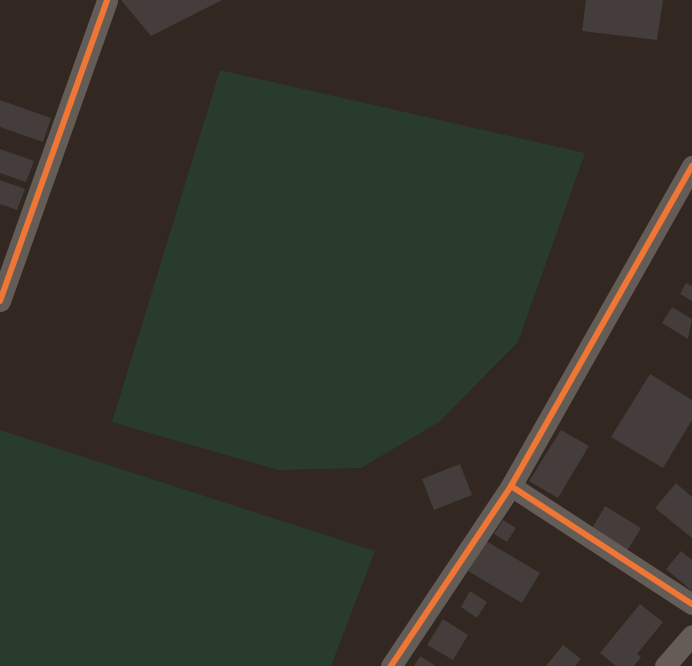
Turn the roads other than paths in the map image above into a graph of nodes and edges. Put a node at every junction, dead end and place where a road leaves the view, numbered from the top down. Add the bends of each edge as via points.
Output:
1 (107, 0) edge
2 (692, 166) edge
3 (0, 301) edge
4 (511, 486) junction
5 (692, 604) edge
6 (692, 635) edge
7 (391, 666) edge
8 (665, 666) edge

1 - 3 street
2 - 4 street
4 - 5 street
4 - 7 street
6 - 8 street

